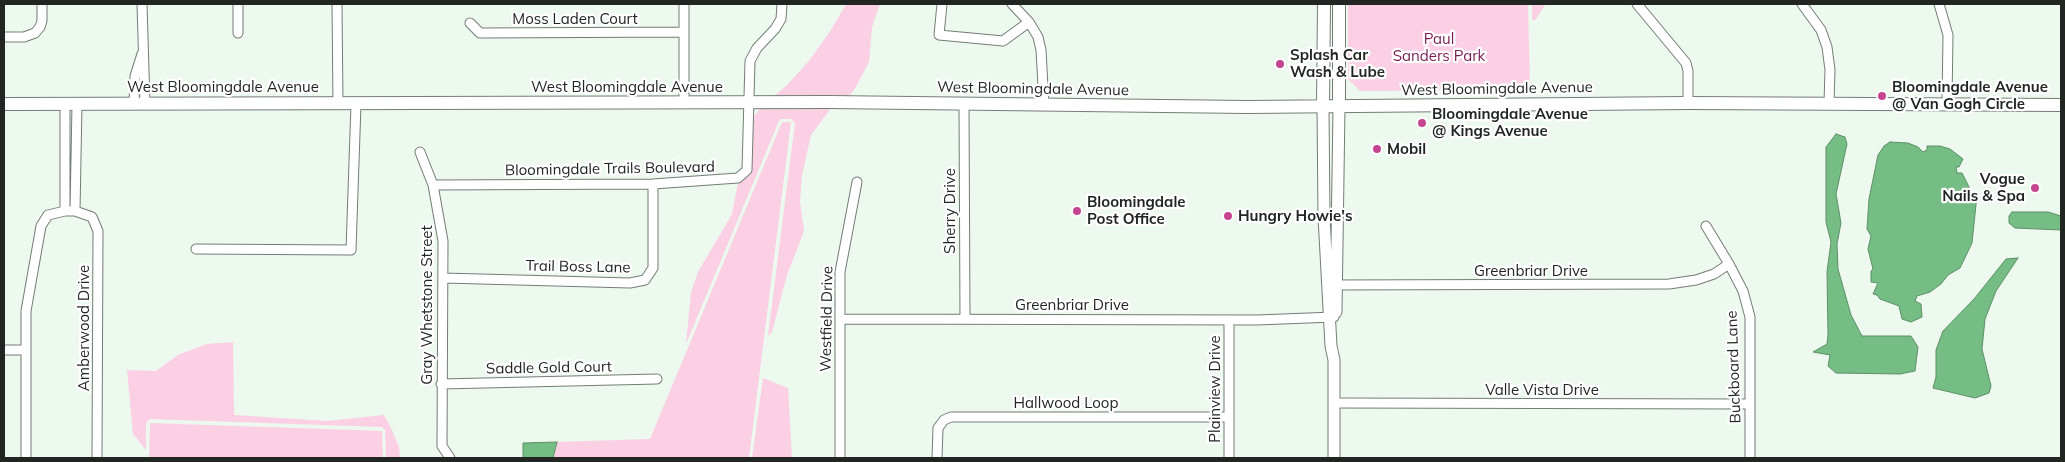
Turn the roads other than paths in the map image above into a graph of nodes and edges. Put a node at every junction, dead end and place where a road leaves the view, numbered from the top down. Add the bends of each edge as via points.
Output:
1 (42, 4) edge
2 (142, 4) edge
3 (238, 4) edge
4 (337, 4) edge
5 (684, 4) edge
6 (782, 4) edge
7 (942, 4) edge
8 (1012, 4) edge
9 (1324, 4) edge
10 (1340, 4) edge
11 (1637, 4) edge
12 (1802, 4) edge
13 (1939, 4) edge
14 (1029, 22) junction
15 (470, 24) dead end
16 (684, 32) junction
17 (238, 33) dead end
18 (4, 37) edge
19 (750, 103) junction
20 (964, 103) junction
21 (1688, 103) junction
22 (1829, 103) junction
23 (1947, 103) junction
24 (4, 104) edge
25 (71, 104) junction
26 (140, 104) junction
27 (338, 104) junction
28 (356, 104) junction
29 (684, 104) junction
30 (1044, 105) junction
31 (2061, 105) edge
32 (1323, 107) junction
33 (1339, 107) junction
34 (420, 152) dead end
35 (857, 182) dead end
36 (653, 184) junction
37 (433, 185) junction
38 (66, 211) junction
39 (76, 211) junction
40 (1706, 226) dead end
41 (196, 249) dead end
42 (1729, 264) junction
43 (443, 278) junction
44 (1332, 285) junction
45 (840, 319) junction
46 (965, 319) junction
47 (1333, 319) junction
48 (1229, 320) junction
49 (4, 350) edge
50 (26, 350) junction
51 (657, 379) dead end
52 (441, 384) junction
53 (1334, 403) junction
54 (1750, 404) junction
55 (1229, 417) junction
56 (26, 458) edge
57 (97, 458) edge
58 (450, 458) edge
59 (840, 458) edge
60 (937, 458) edge
61 (1229, 458) edge
62 (1334, 458) edge
63 (1750, 458) edge

1 - 18 street via 42,21 35,33 24,37
2 - 26 street via 145,58
3 - 17 street
4 - 27 street
5 - 16 street
6 - 19 street, Bloomingdale Trails Boulevard via 781,19 750,61
7 - 14 street via 939,35 1003,41
8 - 14 street
9 - 32 main road
10 - 33 main road
11 - 21 street via 1686,63
12 - 22 street via 1821,30 1827,47
13 - 23 street via 1948,35
14 - 30 street via 1041,50
15 - 16 street, Moss Laden Court via 480,33
16 - 29 street
19 - 20 main road, West Bloomingdale Avenue
19 - 29 main road, West Bloomingdale Avenue
19 - 36 street, Bloomingdale Trails Boulevard via 747,170 738,178
20 - 30 main road, West Bloomingdale Avenue
20 - 46 street, Sherry Drive
21 - 22 main road, West Bloomingdale Avenue
21 - 33 main road, West Bloomingdale Avenue
22 - 23 main road, West Bloomingdale Avenue
23 - 31 main road, West Bloomingdale Avenue
24 - 25 main road, West Bloomingdale Avenue
25 - 26 main road, West Bloomingdale Avenue
25 - 38 street
25 - 39 street
26 - 27 main road, West Bloomingdale Avenue
27 - 28 main road, West Bloomingdale Avenue
28 - 29 main road, West Bloomingdale Avenue
28 - 41 street via 351,250
30 - 32 main road, West Bloomingdale Avenue
32 - 33 main road, West Bloomingdale Avenue
32 - 44 street via 1324,217
33 - 44 street
34 - 37 street, Gray Whetstone Street
35 - 45 street, Westfield Drive via 840,272
36 - 37 street, Bloomingdale Trails Boulevard
36 - 43 street, Trail Boss Lane via 653,268 645,280 630,283
37 - 43 street, Gray Whetstone Street via 443,241
38 - 39 street
38 - 50 street via 48,215 41,226 26,311
39 - 57 street, Amberwood Drive via 92,217 98,231
40 - 42 street, Buckboard Lane
42 - 44 street, Greenbriar Drive via 1714,274 1669,284
42 - 54 street, Buckboard Lane via 1743,291 1750,317
43 - 52 street, Gray Whetstone Street
44 - 47 street
45 - 46 street, Greenbriar Drive
45 - 59 street, Westfield Drive
46 - 48 street, Greenbriar Drive
47 - 48 street, Greenbriar Drive
47 - 53 street
48 - 55 street, Plainview Drive
49 - 50 street
50 - 56 street
51 - 52 street, Saddle Gold Court
52 - 58 street, Gray Whetstone Street via 442,446
53 - 54 street, Valle Vista Drive
53 - 62 street
54 - 63 street, Buckboard Lane
55 - 60 street, Hallwood Loop via 951,417 938,428
55 - 61 street, Plainview Drive

